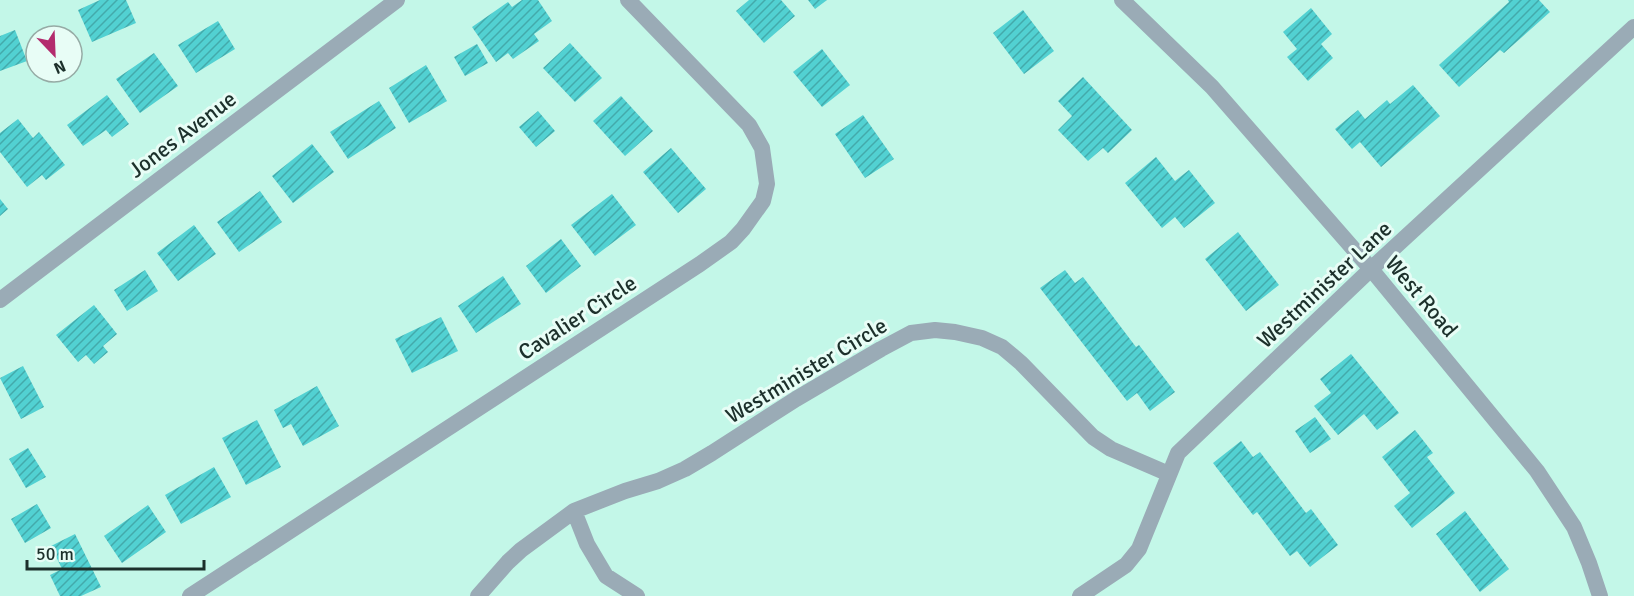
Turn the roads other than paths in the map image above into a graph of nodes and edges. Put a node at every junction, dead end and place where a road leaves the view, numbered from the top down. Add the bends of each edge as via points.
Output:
1 (628, 0) edge
2 (1122, 0) edge
3 (392, 2) edge
4 (1634, 27) edge
5 (1371, 269) junction
6 (0, 300) edge
7 (1169, 474) junction
8 (574, 511) junction
9 (190, 596) edge
10 (478, 596) edge
11 (637, 596) edge
12 (1080, 596) edge
13 (1600, 596) edge

1 - 9 street, Cavalier Circle via 749,124 758,140 767,184 763,201 743,230 690,271
2 - 5 street, West Road via 1212,87
3 - 6 street, Jones Avenue
4 - 5 street, Westminister Lane
5 - 7 street, Westminister Lane via 1178,453
5 - 13 street, West Road via 1537,471 1574,527
7 - 8 street, Westminister Circle via 1093,437 1002,346 982,338 934,330 911,333 881,349 685,469
7 - 12 street, Westminister Lane via 1139,549 1126,564
8 - 10 street via 514,556
8 - 11 street via 586,544 606,576

